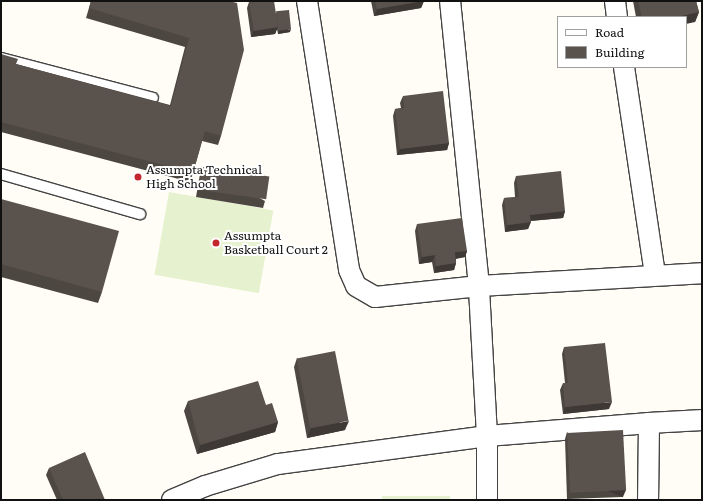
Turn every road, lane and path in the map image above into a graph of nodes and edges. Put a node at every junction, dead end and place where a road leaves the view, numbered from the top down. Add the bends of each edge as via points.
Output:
1 (307, 1) edge
2 (615, 1) edge
3 (453, 2) edge
4 (617, 16) edge
5 (1, 58) edge
6 (624, 68) edge
7 (153, 98) dead end
8 (1, 174) edge
9 (140, 214) dead end
10 (702, 273) edge
11 (655, 275) junction
12 (479, 286) junction
13 (702, 420) edge
14 (649, 423) junction
15 (487, 436) junction
16 (172, 500) edge
17 (487, 500) edge
18 (648, 500) edge

1 - 12 street via 349,270 356,286 375,297
2 - 4 street
3 - 12 street
5 - 7 lane
6 - 11 street
8 - 9 lane
10 - 11 street
11 - 12 street
12 - 15 street
13 - 14 street
14 - 15 street
14 - 18 street
15 - 16 street via 278,464 205,486
15 - 17 street

